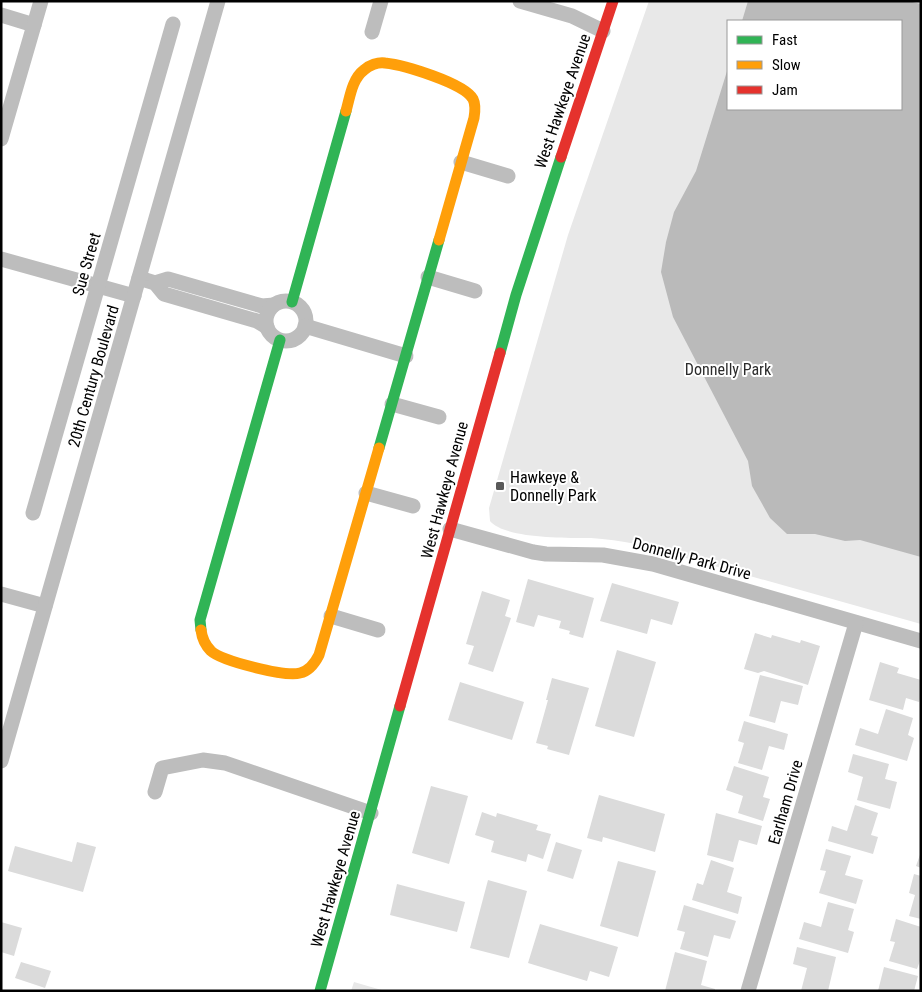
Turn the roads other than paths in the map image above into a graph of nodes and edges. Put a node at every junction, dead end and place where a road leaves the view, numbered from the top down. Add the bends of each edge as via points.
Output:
1 (41, 1) edge
2 (218, 1) edge
3 (381, 1) edge
4 (520, 1) edge
5 (613, 1) edge
6 (1, 15) edge
7 (173, 24) dead end
8 (34, 25) junction
9 (372, 32) dead end
10 (603, 32) junction
11 (1, 139) edge
12 (461, 162) junction
13 (508, 176) dead end
14 (1, 259) edge
15 (428, 277) junction
16 (139, 278) junction
17 (155, 283) junction
18 (98, 286) junction
19 (475, 291) dead end
20 (134, 296) junction
21 (292, 302) junction
22 (274, 305) junction
23 (305, 326) junction
24 (267, 328) junction
25 (280, 340) junction
26 (406, 356) junction
27 (392, 404) junction
28 (439, 417) dead end
29 (366, 493) junction
30 (413, 506) dead end
31 (33, 514) dead end
32 (450, 529) junction
33 (1, 594) edge
34 (45, 606) junction
35 (331, 616) junction
36 (856, 623) junction
37 (378, 630) dead end
38 (921, 641) edge
39 (5, 737) edge
40 (1, 761) edge
41 (155, 792) dead end
42 (371, 812) junction
43 (320, 991) edge
44 (748, 991) edge

1 - 8 street
2 - 16 street, 20th Century Boulevard
3 - 9 street
4 - 10 street via 572,16
5 - 10 street, West Hawkeye Avenue
6 - 8 street
7 - 18 street, Sue Street
8 - 11 street
10 - 32 street, West Hawkeye Avenue via 516,295
12 - 13 street
12 - 15 street
12 - 21 street via 475,109 464,89 385,63 366,67 354,82
14 - 18 street
15 - 19 street
15 - 26 street
16 - 17 street
16 - 20 street, 20th Century Boulevard
17 - 22 street via 168,279 262,306
17 - 24 street via 164,294 257,321
18 - 20 street
18 - 31 street, Sue Street
20 - 34 street, 20th Century Boulevard
21 - 22 street
21 - 23 street via 302,308
22 - 24 street via 266,315
23 - 25 street via 292,340
23 - 26 street
24 - 25 street
25 - 35 street via 200,620 200,632 204,643 222,657 284,674 296,674 306,671 320,655
26 - 27 street
27 - 28 street
27 - 29 street
29 - 30 street
29 - 35 street
32 - 36 street, Donnelly Park Drive via 533,552 603,555 653,564
32 - 42 street, West Hawkeye Avenue
33 - 34 street
34 - 39 street, 20th Century Boulevard
35 - 37 street
36 - 38 street, Donnelly Park Drive
36 - 44 street, Earlham Drive
39 - 40 street, 20th Century Boulevard
41 - 42 street via 162,768 202,760 225,763
42 - 43 street, West Hawkeye Avenue

